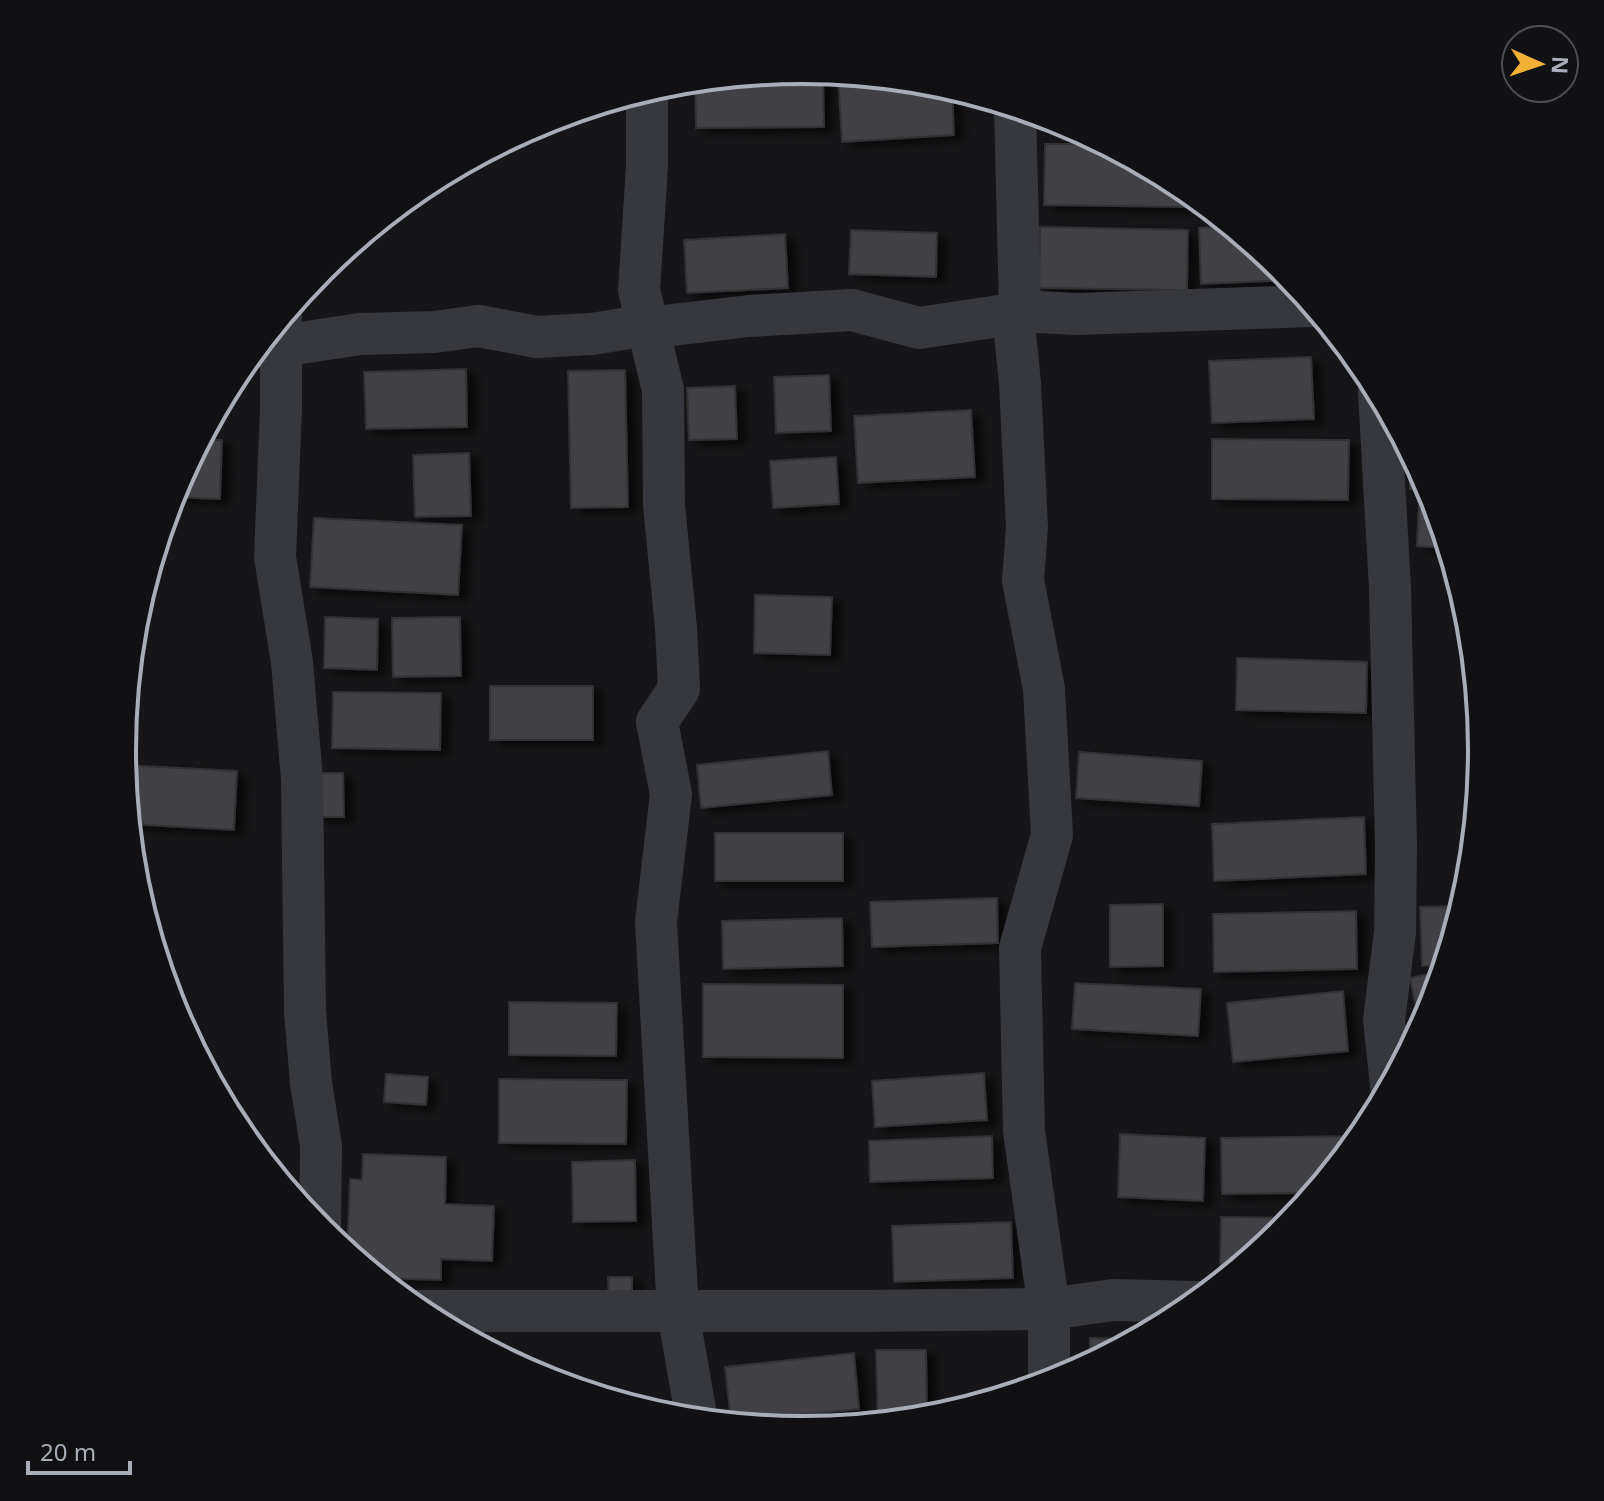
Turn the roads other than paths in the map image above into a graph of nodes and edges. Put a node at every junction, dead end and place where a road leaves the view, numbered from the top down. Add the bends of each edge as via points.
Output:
1 (647, 103) edge
2 (1015, 119) edge
3 (1299, 306) edge
4 (1017, 312) junction
5 (646, 328) junction
6 (281, 335) edge
7 (275, 343) edge
8 (1381, 420) edge
9 (1389, 1066) edge
10 (320, 1211) edge
11 (1177, 1302) edge
12 (1049, 1309) junction
13 (442, 1311) edge
14 (678, 1312) junction
15 (1049, 1369) edge
16 (695, 1408) edge

1 - 5 street via 639,290
2 - 4 street
3 - 4 street
4 - 5 street via 919,328 852,310
4 - 12 street via 1027,527 1023,580 1044,689 1052,835 1020,948 1024,1131
5 - 6 street via 537,337 478,326 434,332
5 - 14 street via 663,390 664,505 679,689 657,722 671,794 656,922
7 - 10 street via 281,408 275,557 292,662 302,779 305,1011 321,1146
8 - 9 street via 1396,846 1395,932 1384,1020
11 - 12 street via 1113,1300
12 - 14 street
12 - 15 street
13 - 14 street
14 - 16 street

